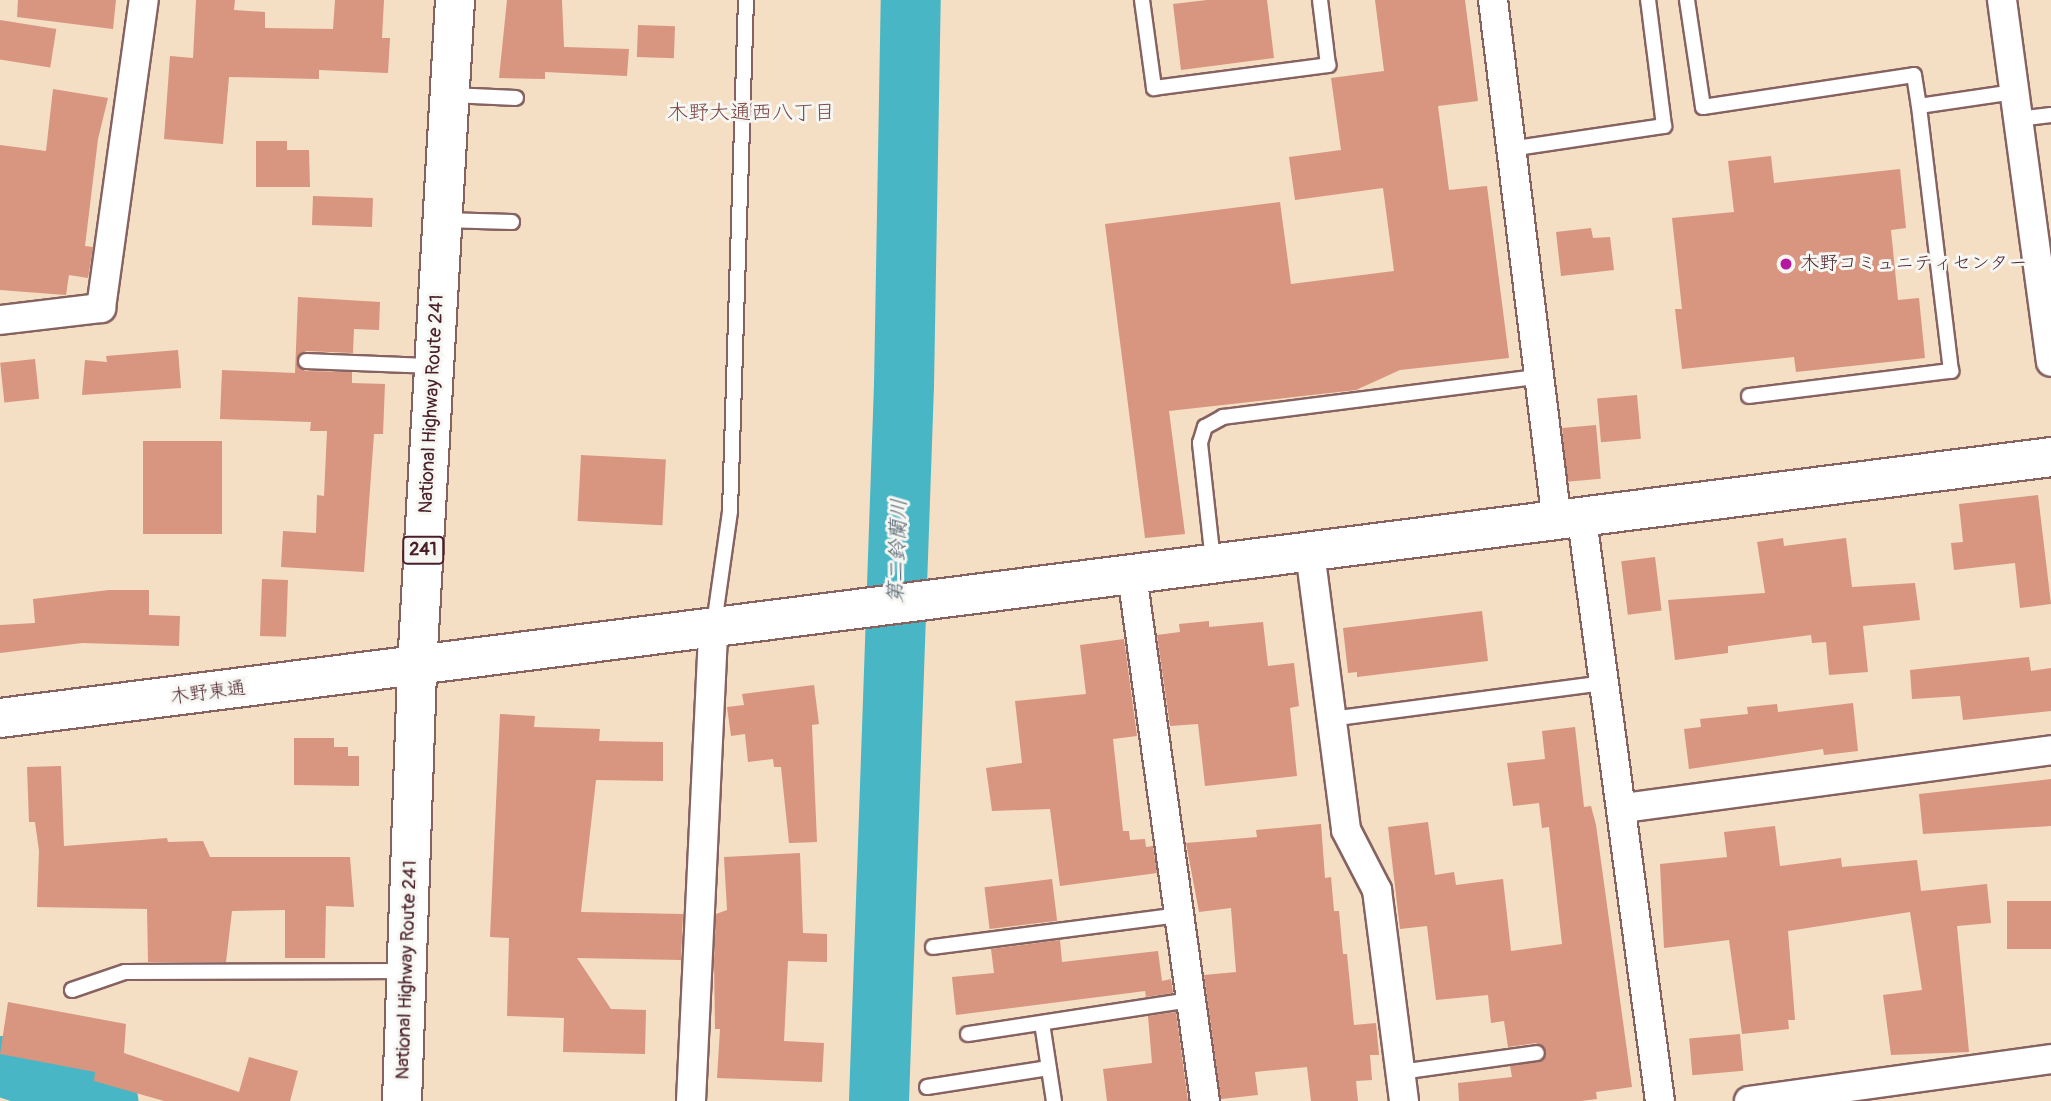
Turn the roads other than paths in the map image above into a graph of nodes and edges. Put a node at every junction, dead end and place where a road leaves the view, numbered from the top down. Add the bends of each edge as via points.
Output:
1 (144, 0) edge
2 (455, 0) edge
3 (746, 0) edge
4 (1142, 0) edge
5 (1320, 0) edge
6 (1493, 0) edge
7 (1648, 0) edge
8 (1686, 0) edge
9 (2002, 0) edge
10 (450, 95) junction
11 (516, 99) dead end
12 (1919, 106) junction
13 (2016, 106) junction
14 (2051, 115) edge
15 (1510, 149) junction
16 (443, 220) junction
17 (512, 222) dead end
18 (0, 320) edge
19 (2050, 345) edge
20 (306, 361) dead end
21 (434, 366) junction
22 (1536, 377) junction
23 (1749, 396) dead end
24 (2051, 457) edge
25 (1569, 521) junction
26 (1310, 552) junction
27 (1214, 565) junction
28 (1132, 575) junction
29 (713, 629) junction
30 (417, 667) junction
31 (1606, 682) junction
32 (0, 718) edge
33 (1331, 719) junction
34 (2051, 750) edge
35 (1624, 808) junction
36 (1180, 915) junction
37 (933, 947) dead end
38 (407, 971) junction
39 (72, 990) dead end
40 (1191, 1000) junction
41 (1042, 1023) junction
42 (968, 1034) dead end
43 (1537, 1053) dead end
44 (2051, 1059) edge
45 (1049, 1068) junction
46 (1400, 1072) junction
47 (927, 1087) dead end
48 (402, 1101) edge
49 (691, 1101) edge
50 (1054, 1101) edge
51 (1205, 1101) edge
52 (1404, 1101) edge
53 (1660, 1101) edge
54 (1749, 1101) edge

1 - 18 street via 101,308
2 - 10 main road, National Highway Route 241 / 241
3 - 29 lane via 730,511
4 - 5 lane via 1154,88 1328,65
6 - 15 street
7 - 15 lane via 1664,126
8 - 12 lane via 1703,107 1914,75
9 - 13 street
10 - 11 lane
10 - 16 main road, National Highway Route 241 / 241
12 - 13 lane
12 - 23 lane via 1951,371
13 - 14 lane
13 - 19 street
15 - 22 street
16 - 17 lane
16 - 21 main road, National Highway Route 241 / 241
20 - 21 lane
21 - 30 main road, National Highway Route 241 / 241
22 - 25 street
22 - 27 lane via 1223,417 1206,427 1200,443
24 - 25 main road, 木野東通
25 - 26 main road, 木野東通
25 - 31 street
26 - 27 main road, 木野東通
26 - 33 street
27 - 28 main road, 木野東通
28 - 29 main road, 木野東通
28 - 36 street
29 - 30 main road, 木野東通
29 - 49 street
30 - 32 main road, 木野東通
30 - 38 main road, National Highway Route 241 / 241
31 - 33 lane
31 - 35 street
33 - 46 street via 1346,830 1377,890
34 - 35 street
35 - 53 street
36 - 37 lane
36 - 40 street
38 - 39 lane via 125,972
38 - 48 main road, National Highway Route 241 / 241
40 - 41 lane
40 - 51 street
41 - 42 lane
41 - 45 lane
43 - 46 lane
44 - 54 street
45 - 47 lane
45 - 50 lane
46 - 52 street

